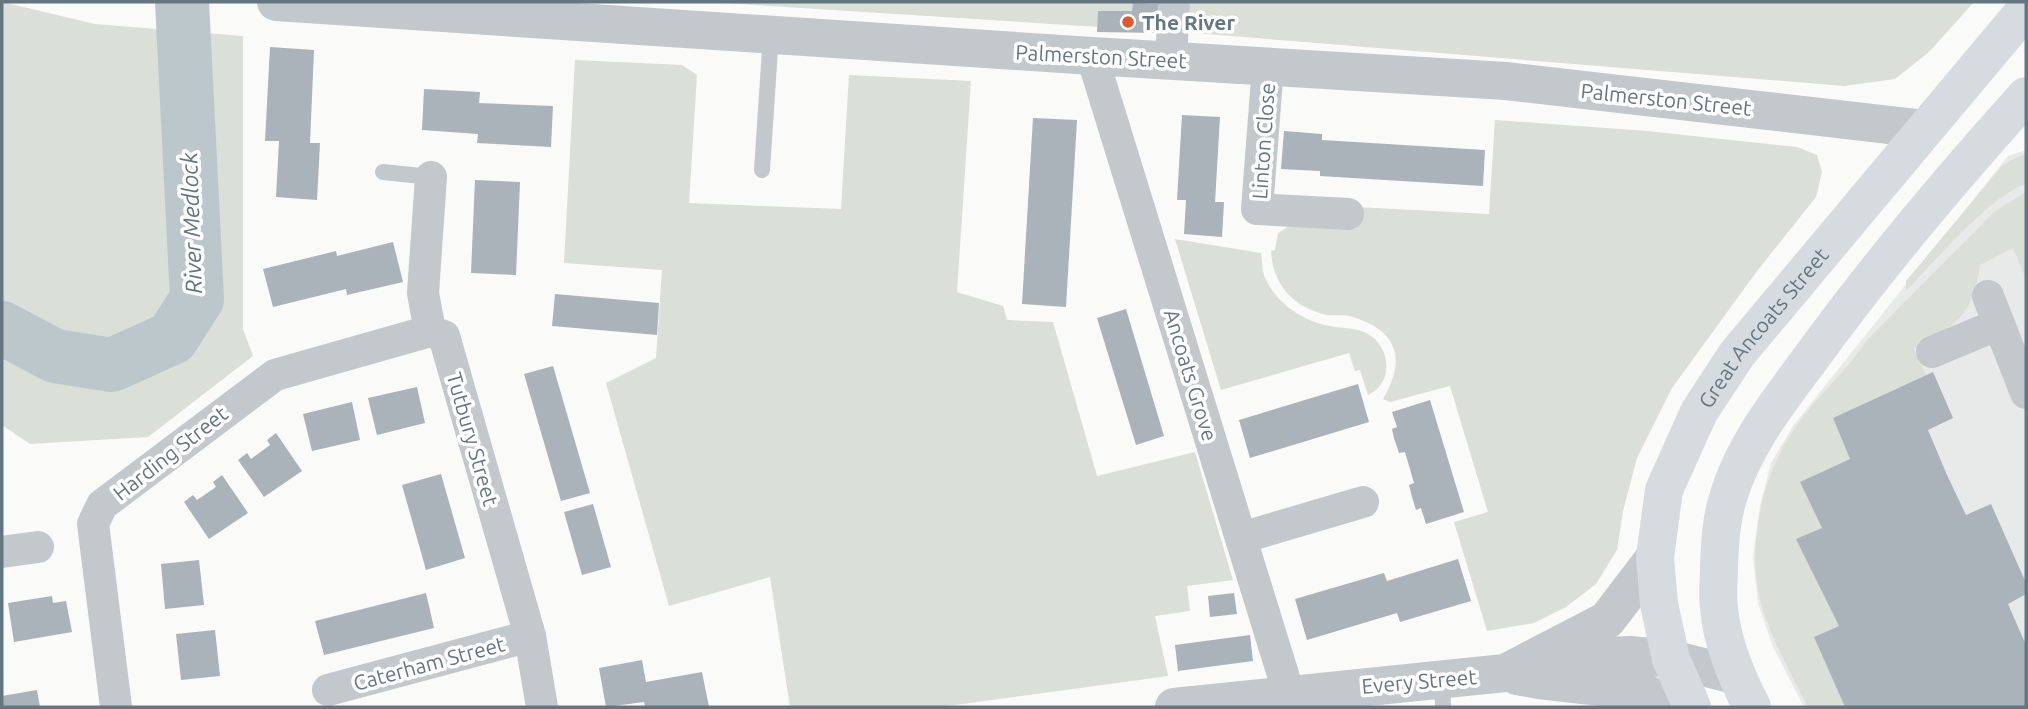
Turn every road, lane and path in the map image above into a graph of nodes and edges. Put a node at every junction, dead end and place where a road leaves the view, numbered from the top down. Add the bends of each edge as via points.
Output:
1 (276, 2) edge
2 (1174, 2) edge
3 (410, 6) edge
4 (2026, 9) edge
5 (771, 34) junction
6 (1092, 56) junction
7 (1171, 60) junction
8 (1268, 66) junction
9 (2026, 96) edge
10 (1924, 129) junction
11 (762, 170) dead end
12 (383, 172) dead end
13 (431, 177) joint
14 (1348, 214) dead end
15 (430, 331) junction
16 (1932, 352) dead end
17 (2026, 393) edge
18 (1363, 502) dead end
19 (1241, 538) junction
20 (38, 547) dead end
21 (2, 552) edge
22 (1655, 557) junction
23 (1718, 607) junction
24 (530, 636) junction
25 (1671, 659) junction
26 (1520, 666) junction
27 (328, 691) dead end
28 (1744, 691) edge
29 (1443, 692) edge
30 (360, 695) edge
31 (1295, 698) edge
32 (1657, 699) edge
33 (116, 707) edge
34 (542, 707) edge
35 (1174, 707) edge
36 (1692, 707) edge

1 - 3 street, Palmerston Street
2 - 7 street
3 - 5 street, Palmerston Street
4 - 10 highway, Great Ancoats Street
5 - 6 street, Palmerston Street
5 - 11 lane
6 - 7 street, Palmerston Street
6 - 19 street, Ancoats Grove
7 - 8 street, Palmerston Street
8 - 10 street, Palmerston Street via 1506,81
8 - 14 street, Linton Close via 1257,209
9 - 23 highway via 1845,310 1744,457 1728,496 1720,533
10 - 22 highway, Great Ancoats Street via 1737,354 1699,412 1664,490
12 - 13 lane
13 - 15 street, Tutbury Street via 423,293
15 - 24 street, Tutbury Street via 444,336
15 - 33 street, Harding Street via 275,375 102,505 93,524
16 - 17 street via 1994,310
18 - 19 street
19 - 31 street, Ancoats Grove
20 - 21 street
22 - 25 highway, Great Ancoats Street
22 - 26 street via 1607,620
23 - 25 highway
23 - 28 highway
24 - 30 street, Caterham Street
24 - 34 street, Tutbury Street
25 - 26 street via 1614,654
25 - 28 street
25 - 32 street
25 - 36 highway, Great Ancoats Street
26 - 29 street, Every Street
26 - 32 street via 1539,680
27 - 30 street, Caterham Street
29 - 31 street, Every Street
31 - 35 street, Every Street

